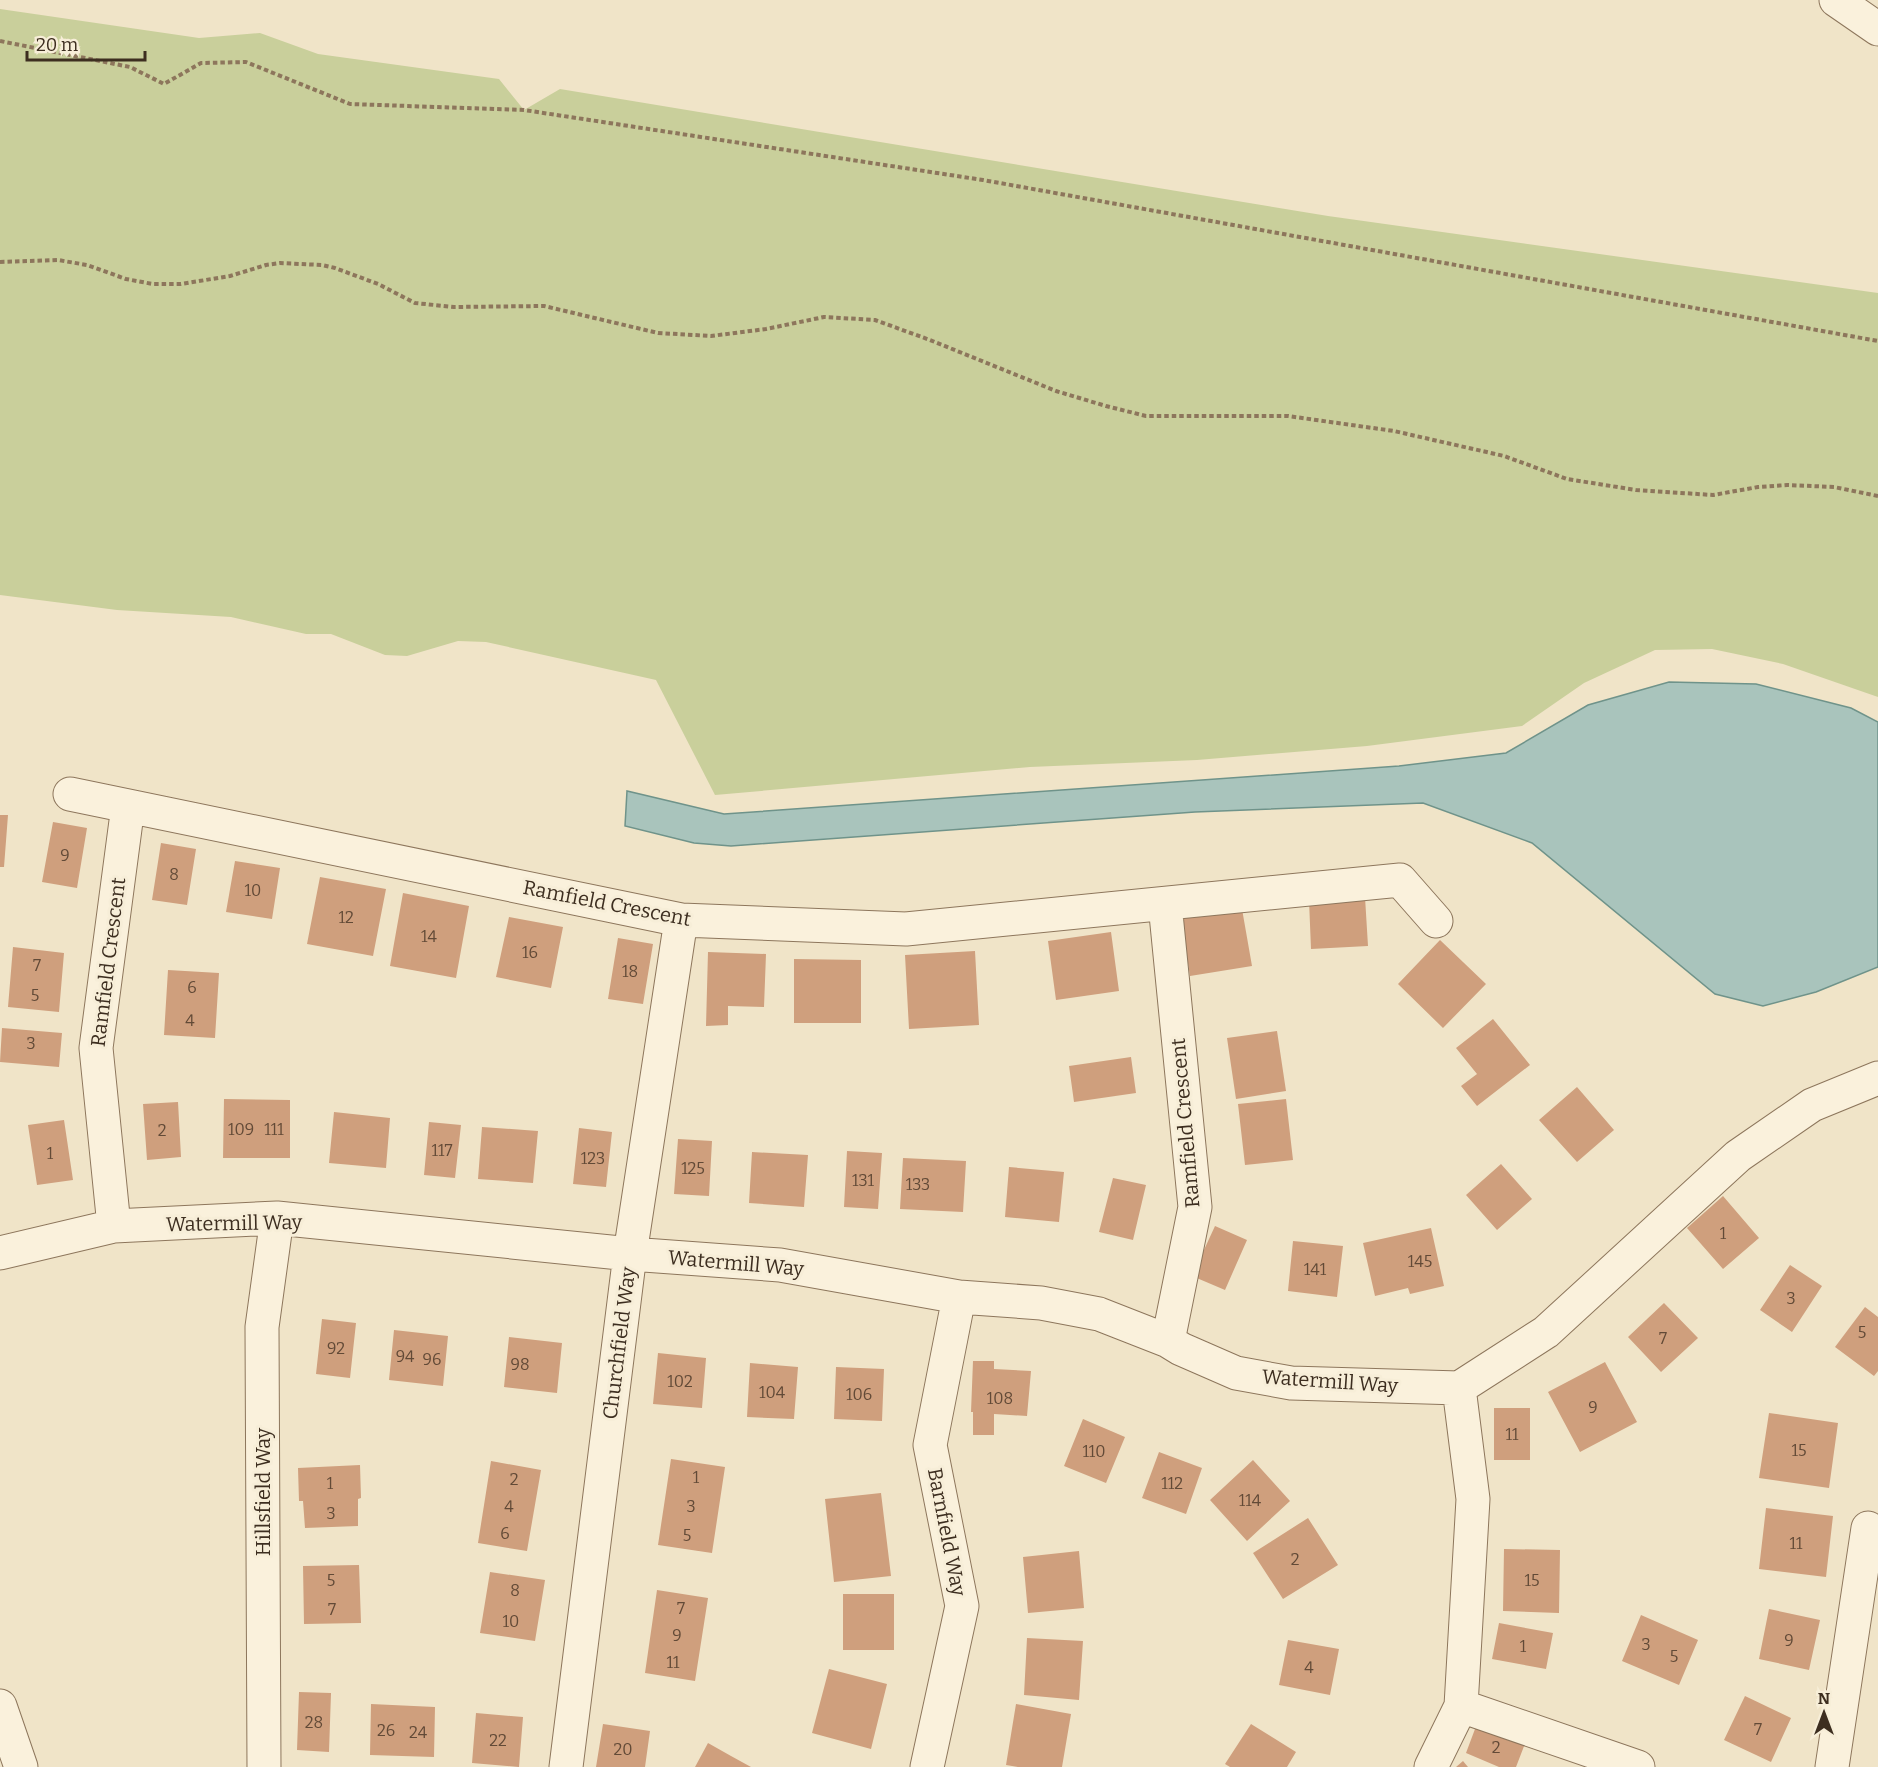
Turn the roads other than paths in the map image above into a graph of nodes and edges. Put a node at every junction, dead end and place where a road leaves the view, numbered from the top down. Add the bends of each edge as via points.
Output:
1 (1836, 0) edge
2 (1878, 29) edge
3 (70, 794) dead end
4 (128, 806) junction
5 (1165, 904) junction
6 (681, 920) junction
7 (1436, 921) dead end
8 (1878, 1078) edge
9 (277, 1218) junction
10 (114, 1226) junction
11 (0, 1253) edge
12 (630, 1254) junction
13 (959, 1297) junction
14 (1168, 1341) junction
15 (1460, 1388) junction
16 (1868, 1528) dead end
17 (0, 1706) edge
18 (1461, 1706) junction
19 (21, 1767) edge
20 (264, 1767) edge
21 (566, 1767) edge
22 (927, 1767) edge
23 (1431, 1767) edge
24 (1638, 1767) edge
25 (1832, 1767) edge

1 - 2 street
3 - 4 street, Ramfield Crescent
4 - 6 street, Ramfield Crescent
4 - 10 street, Ramfield Crescent via 96,1048
5 - 6 street, Ramfield Crescent via 906,929
5 - 7 street, Ramfield Crescent via 1400,880
5 - 14 street, Ramfield Crescent via 1195,1207
6 - 12 street, Churchfield Way
8 - 15 street via 1812,1105 1738,1156 1546,1332
9 - 10 street, Watermill Way
9 - 12 street, Watermill Way
9 - 20 street, Hillsfield Way via 262,1327
10 - 11 street, Watermill Way
12 - 13 street, Watermill Way via 780,1264
12 - 21 street, Churchfield Way
13 - 14 street, Watermill Way via 1041,1303 1099,1314
13 - 22 street, Barnfield Way via 930,1444 962,1606
14 - 15 street, Watermill Way via 1236,1373 1291,1383
15 - 18 street via 1473,1499
16 - 25 street
17 - 19 street
18 - 23 street
18 - 24 street

